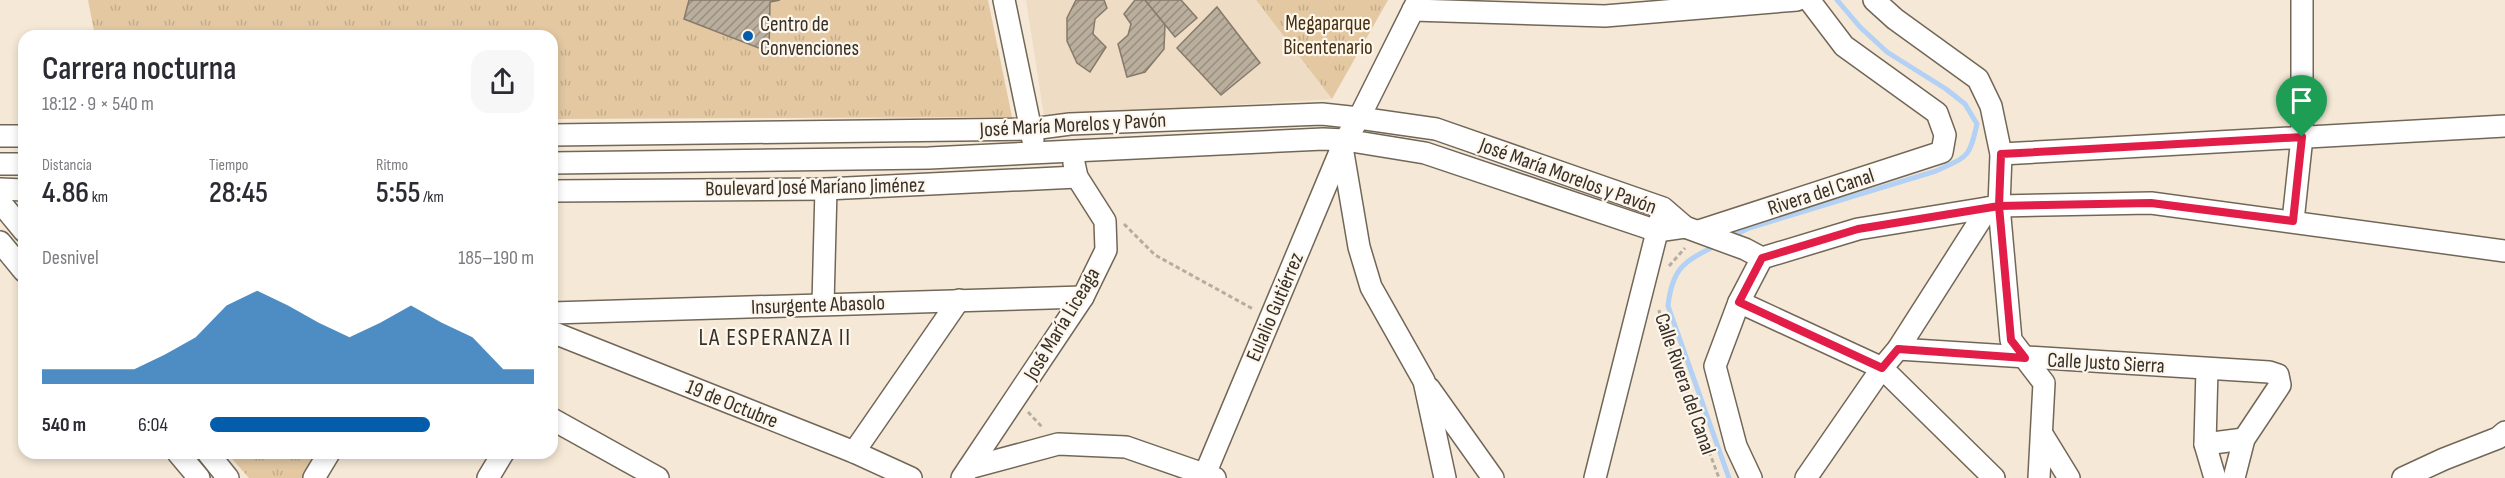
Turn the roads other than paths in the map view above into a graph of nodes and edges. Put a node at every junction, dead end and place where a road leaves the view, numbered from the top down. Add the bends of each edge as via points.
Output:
1 (1004, 0) edge
2 (1797, 0) edge
3 (1809, 0) edge
4 (1874, 0) edge
5 (2302, 0) edge
6 (1415, 5) edge
7 (1359, 118) junction
8 (1070, 124) junction
9 (2505, 126) edge
10 (1032, 129) junction
11 (558, 135) edge
12 (0, 136) edge
13 (18, 136) edge
14 (2302, 137) junction
15 (1343, 144) junction
16 (1034, 152) junction
17 (1072, 152) junction
18 (2001, 154) junction
19 (0, 164) edge
20 (18, 164) edge
21 (558, 164) edge
22 (1077, 177) junction
23 (0, 189) edge
24 (826, 189) junction
25 (18, 190) edge
26 (558, 191) edge
27 (0, 202) edge
28 (1993, 207) junction
29 (1663, 208) junction
30 (2293, 221) junction
31 (18, 224) edge
32 (1696, 230) junction
33 (1657, 231) junction
34 (0, 242) edge
35 (2505, 250) edge
36 (1754, 253) junction
37 (18, 264) edge
38 (1083, 297) junction
39 (959, 300) junction
40 (1739, 302) junction
41 (823, 304) junction
42 (558, 314) edge
43 (558, 334) edge
44 (1898, 349) junction
45 (2025, 358) junction
46 (1882, 368) junction
47 (2207, 369) junction
48 (1424, 381) junction
49 (558, 421) edge
50 (2042, 434) junction
51 (2503, 437) edge
52 (2244, 439) junction
53 (2205, 444) junction
54 (854, 452) junction
55 (183, 459) edge
56 (213, 459) edge
57 (325, 459) edge
58 (499, 459) edge
59 (965, 473) edge
60 (1210, 476) edge
61 (654, 477) edge
62 (199, 478) edge
63 (228, 478) edge
64 (314, 478) edge
65 (488, 478) edge
66 (911, 478) edge
67 (1445, 478) edge
68 (1493, 478) edge
69 (1595, 478) edge
70 (1751, 478) edge
71 (1806, 478) edge
72 (1994, 478) edge
73 (2039, 478) edge
74 (2069, 478) edge
75 (2215, 478) edge
76 (2235, 478) edge
77 (2403, 478) edge

1 - 10 street
2 - 6 street via 1605,16
3 - 32 street, Rivera del Canal via 1844,46 1937,113 1945,135 1942,152
4 - 18 street via 1978,79 1991,106
5 - 14 street
6 - 7 street, Eulalio Gutiérrez
7 - 8 street, José María Morelos y Pavón via 1322,114
7 - 15 street, Eulalio Gutiérrez
7 - 29 street, José María Morelos y Pavón via 1436,129
8 - 10 street, José María Morelos y Pavón
8 - 17 street, José María Liceaga
9 - 14 street
10 - 11 street, José María Morelos y Pavón
10 - 16 street
12 - 13 street
14 - 18 street
14 - 30 street
15 - 17 street, José María Morelos y Pavón via 1323,139
15 - 33 street, José María Morelos y Pavón via 1425,153
15 - 48 street via 1359,247 1371,287
15 - 60 street, Eulalio Gutiérrez
16 - 17 street, José María Morelos y Pavón
16 - 21 street, José María Morelos y Pavón via 929,158
17 - 22 street, José María Liceaga
18 - 28 street
19 - 20 street
22 - 24 street, Boulevard José Maríano Jiménez
22 - 38 street, José María Liceaga via 1105,221 1106,250
23 - 25 street
24 - 26 street, Boulevard José Maríano Jiménez
24 - 41 street
27 - 31 street
28 - 30 street via 2151,203
28 - 36 street via 1858,229
28 - 44 street
28 - 45 street via 2011,340
29 - 32 street, José María Morelos y Pavón
29 - 33 street
30 - 35 street
32 - 33 street, José María Morelos y Pavón
32 - 36 street
33 - 69 street
34 - 37 street
36 - 40 street, Calle Rivera del Canal
38 - 39 street, Insurgente Abasolo
38 - 59 street, José María Liceaga
39 - 41 street, Insurgente Abasolo
39 - 54 street
40 - 46 street
40 - 70 street, Calle Rivera del Canal via 1715,366 1736,446
41 - 42 street, Insurgente Abasolo
43 - 54 street, 19 de Octubre
44 - 45 street, Calle Justo Sierra
44 - 46 street
45 - 47 street, Calle Justo Sierra
45 - 50 street via 2044,383
46 - 71 street
46 - 72 street
47 - 52 street, Calle Justo Sierra via 2278,375 2280,385
47 - 53 street
48 - 67 street
48 - 68 street
49 - 61 street
50 - 73 street
50 - 74 street
51 - 77 street
52 - 53 street
52 - 76 street
53 - 75 street
54 - 66 street, 19 de Octubre
55 - 62 street
56 - 63 street
57 - 64 street
58 - 65 street
59 - 60 street via 1058,444 1126,447

